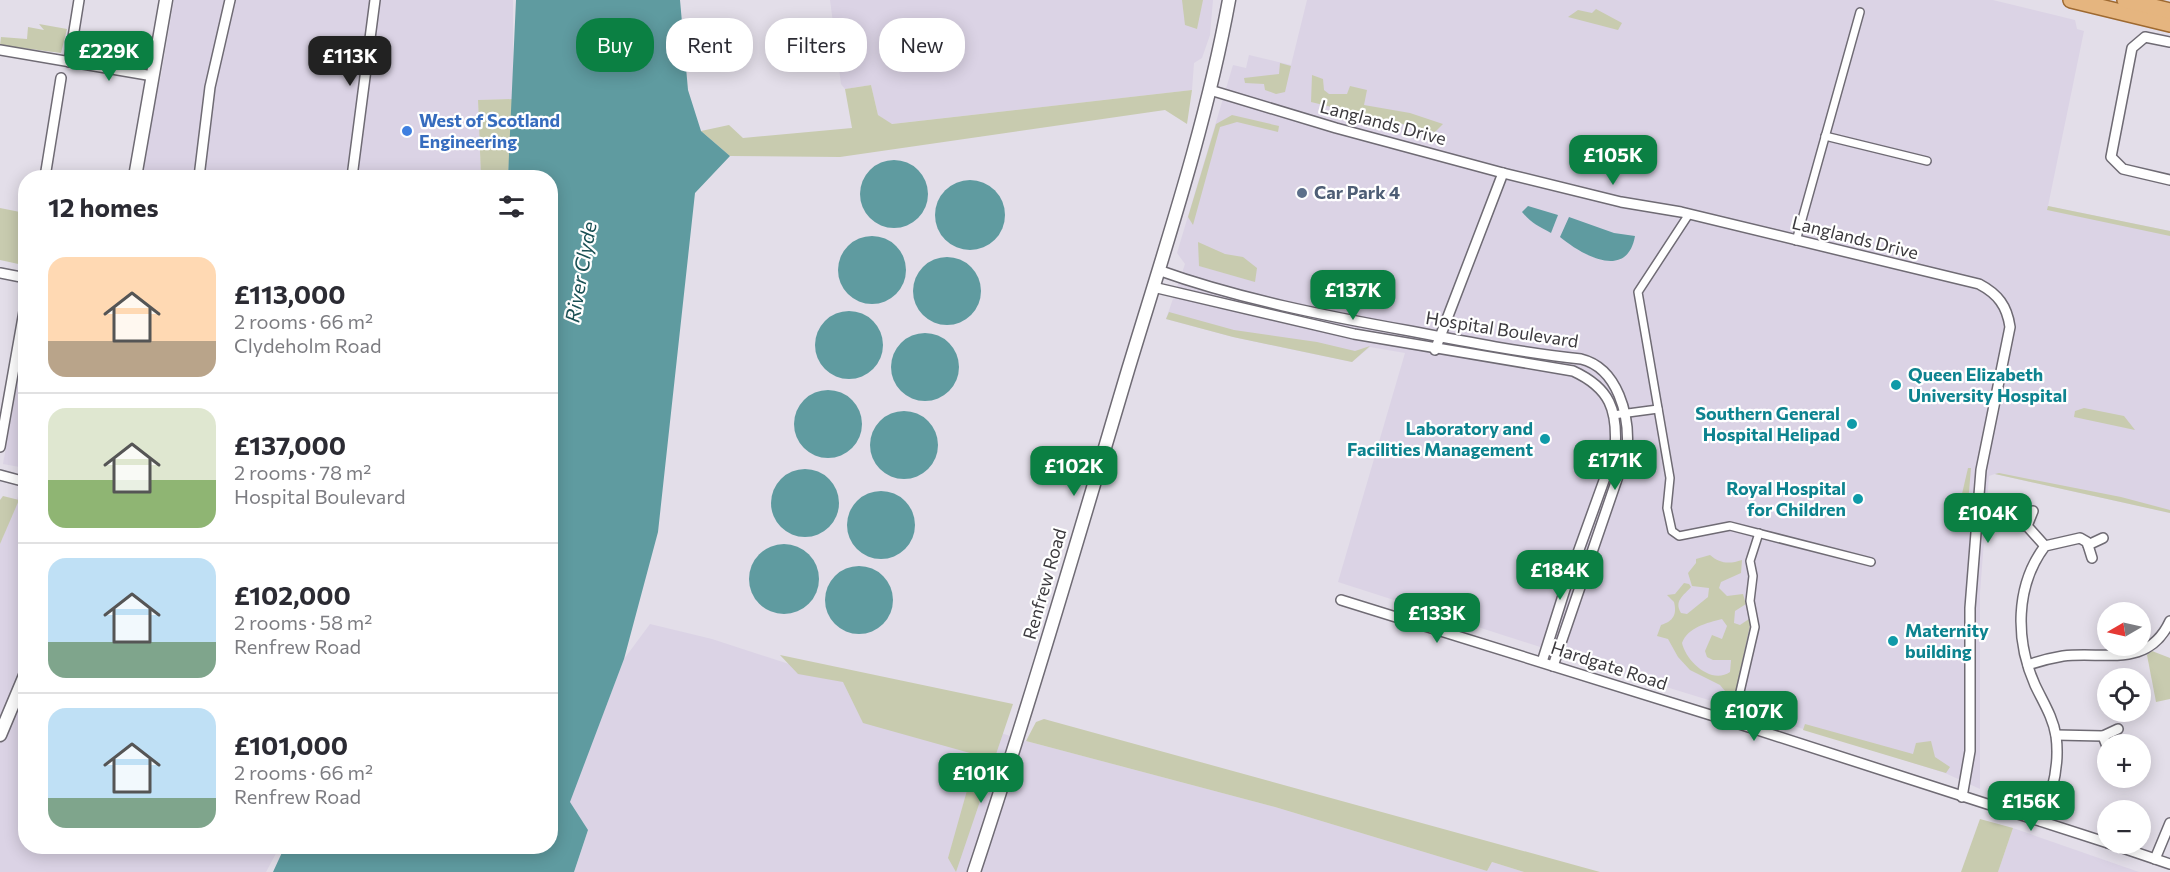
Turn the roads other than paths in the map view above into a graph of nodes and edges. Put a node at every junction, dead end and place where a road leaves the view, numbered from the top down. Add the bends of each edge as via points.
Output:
1 (79, 0) edge
2 (166, 0) edge
3 (230, 0) edge
4 (375, 0) edge
5 (1229, 0) edge
6 (2126, 0) edge
7 (2074, 1) edge
8 (2170, 10) edge
9 (1860, 12) dead end
10 (2170, 24) edge
11 (2170, 30) edge
12 (2170, 42) edge
13 (0, 50) edge
14 (69, 62) junction
15 (153, 76) junction
16 (61, 78) dead end
17 (1210, 90) junction
18 (1825, 136) junction
19 (1927, 161) dead end
20 (46, 170) edge
21 (136, 170) edge
22 (200, 170) edge
23 (353, 170) edge
24 (1503, 173) junction
25 (2170, 180) edge
26 (1689, 214) junction
27 (1796, 241) junction
28 (1158, 270) junction
29 (0, 273) edge
30 (18, 276) edge
31 (1153, 287) junction
32 (1438, 337) junction
33 (18, 345) edge
34 (1435, 350) junction
35 (1658, 409) junction
36 (1618, 415) junction
37 (0, 447) edge
38 (0, 475) edge
39 (18, 480) edge
40 (2033, 512) dead end
41 (2027, 525) junction
42 (2010, 526) dead end
43 (1759, 534) junction
44 (2103, 538) dead end
45 (2088, 545) junction
46 (2046, 546) junction
47 (2092, 558) dead end
48 (1871, 562) dead end
49 (1341, 600) dead end
50 (2170, 621) edge
51 (1542, 662) junction
52 (2028, 665) junction
53 (1553, 666) junction
54 (18, 692) edge
55 (1733, 722) junction
56 (2118, 729) dead end
57 (2107, 734) edge
58 (0, 735) edge
59 (2056, 735) junction
60 (2097, 736) edge
61 (1962, 797) junction
62 (2041, 821) junction
63 (2170, 823) edge
64 (2097, 839) edge
65 (2140, 854) edge
66 (2155, 859) junction
67 (2170, 864) edge
68 (974, 872) edge

1 - 14 street
2 - 15 street
3 - 22 street via 210,87
4 - 23 street
5 - 17 street, Renfrew Road
6 - 8 main road
7 - 10 main road
7 - 11 main road
9 - 18 street
12 - 25 street via 2145,37 2132,48 2111,158 2123,169
13 - 14 street
14 - 15 street
15 - 21 street
16 - 20 street
17 - 24 street, Langlands Drive
17 - 28 street, Renfrew Road
18 - 19 street
18 - 27 street
24 - 26 street, Langlands Drive
24 - 32 street
26 - 27 street, Langlands Drive
26 - 35 street via 1638,292
27 - 61 street, Langlands Drive via 1979,285 1994,293 2006,310 2010,327 1979,489 1970,608 1970,751
28 - 31 street, Renfrew Road
28 - 32 street, Hospital Boulevard via 1347,320
29 - 30 street
31 - 34 street, Hospital Boulevard
31 - 68 street, Renfrew Road via 1025,716
32 - 34 street
32 - 36 street, Hospital Boulevard via 1591,361 1614,382
33 - 37 street
34 - 36 street, Hospital Boulevard via 1573,371 1596,382
35 - 36 street
35 - 43 street via 1670,478 1667,508 1672,531 1679,536 1730,526
36 - 51 street, Hospital Boulevard via 1613,458
36 - 53 street, Hospital Boulevard via 1628,443 1625,458
38 - 39 street
40 - 41 street
41 - 42 street
41 - 46 street
43 - 48 street
43 - 55 street via 1750,561 1750,601 1755,627
44 - 45 street
45 - 46 street via 2073,537
45 - 47 street
46 - 52 street via 2029,575 2022,601 2021,630
49 - 51 street, Hardgate Road
50 - 52 street via 2157,640 2129,654 2064,656
51 - 53 street, Hardgate Road
52 - 59 street
53 - 55 street, Hardgate Road
54 - 58 street
55 - 61 street, Hardgate Road
56 - 57 street
59 - 60 street
59 - 62 street via 2055,772
61 - 62 street, Hardgate Road
62 - 64 street, Hardgate Road
63 - 66 street
65 - 66 street, Hardgate Road
66 - 67 street, Hardgate Road

